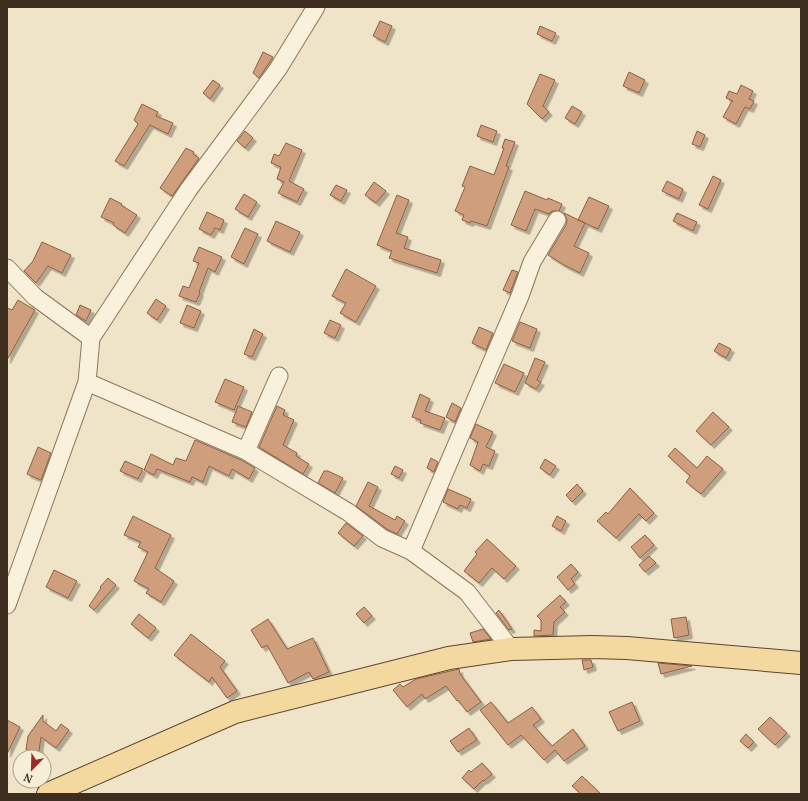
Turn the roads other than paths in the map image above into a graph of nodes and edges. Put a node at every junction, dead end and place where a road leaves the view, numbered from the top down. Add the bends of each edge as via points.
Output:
1 (316, 7) edge
2 (557, 220) dead end
3 (7, 268) edge
4 (91, 338) junction
5 (279, 376) dead end
6 (88, 382) junction
7 (246, 451) junction
8 (411, 552) junction
9 (7, 605) edge
10 (511, 649) junction
11 (801, 663) edge
12 (48, 794) edge

1 - 4 street via 278,69 190,189
2 - 8 street via 532,262 520,296
3 - 4 street via 35,297
4 - 6 street
5 - 7 street
6 - 7 street
6 - 9 street
7 - 8 street via 348,512 382,538
8 - 10 street via 467,592
10 - 11 main road via 627,648
10 - 12 main road via 449,658 235,712

